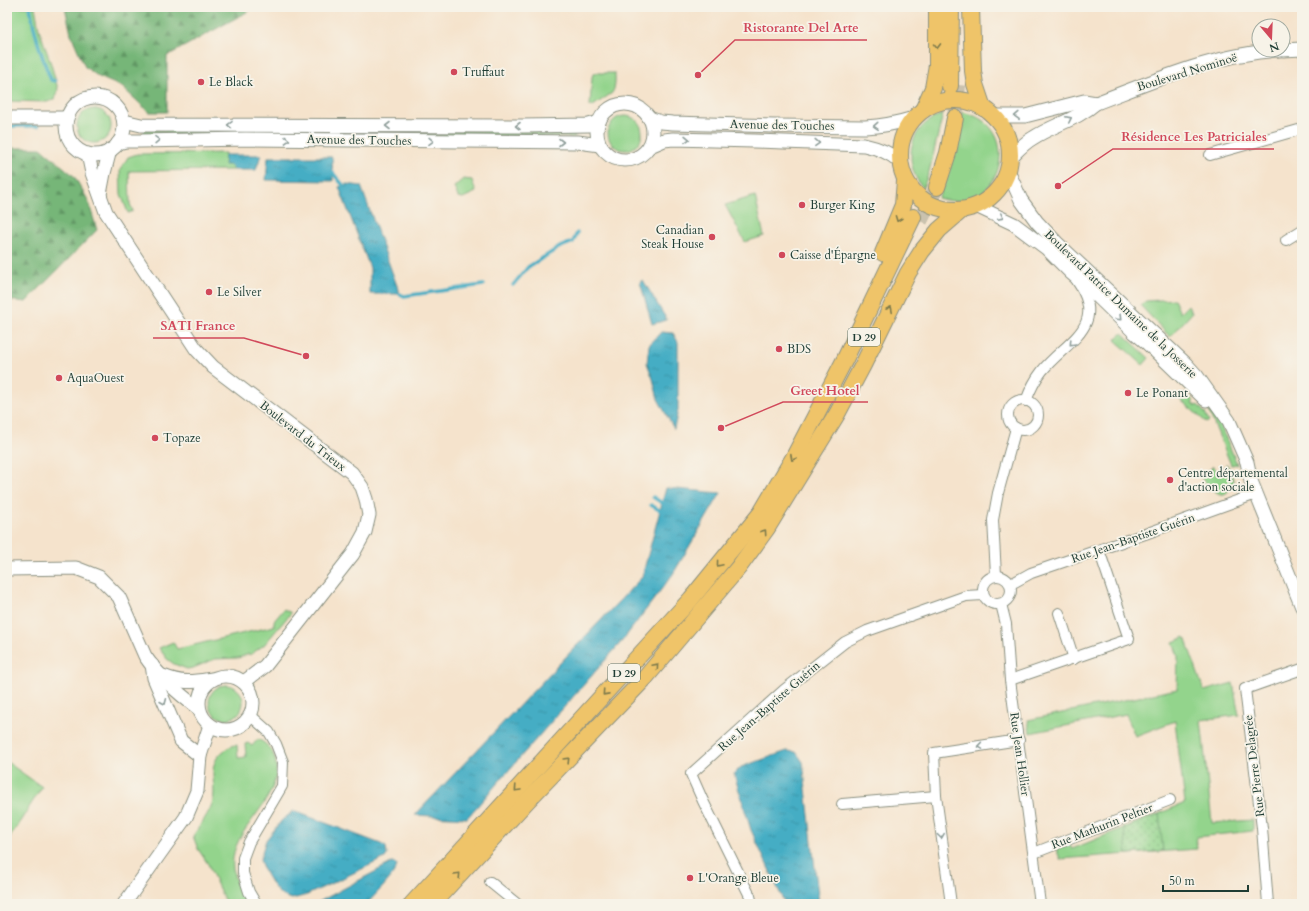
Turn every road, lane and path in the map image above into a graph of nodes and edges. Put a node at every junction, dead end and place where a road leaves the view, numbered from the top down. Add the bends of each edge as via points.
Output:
1 (937, 7) edge
2 (951, 7) edge
3 (959, 7) edge
4 (971, 7) edge
5 (1302, 49) edge
6 (1291, 50) edge
7 (1251, 54) edge
8 (1096, 103) junction
9 (988, 112) junction
10 (919, 114) junction
11 (951, 117) tunnel mouth
12 (7, 118) edge
13 (67, 118) junction
14 (649, 118) junction
15 (124, 121) junction
16 (599, 122) junction
17 (1302, 129) edge
18 (600, 145) junction
19 (650, 146) junction
20 (114, 147) junction
21 (88, 154) junction
22 (1210, 155) dead end
23 (899, 161) junction
24 (1009, 165) junction
25 (905, 181) junction
26 (934, 186) tunnel mouth
27 (100, 196) junction
28 (969, 208) junction
29 (1302, 230) edge
30 (1286, 240) dead end
31 (1070, 272) junction
32 (1026, 401) junction
33 (811, 423) junction
34 (1016, 428) junction
35 (812, 454) junction
36 (1254, 487) junction
37 (1099, 550) junction
38 (7, 569) edge
39 (996, 575) junction
40 (1011, 584) junction
41 (983, 595) junction
42 (1001, 604) junction
43 (1302, 607) edge
44 (1059, 613) dead end
45 (1074, 659) junction
46 (152, 665) junction
47 (1302, 668) edge
48 (161, 675) junction
49 (212, 679) junction
50 (1010, 680) junction
51 (244, 682) junction
52 (199, 709) junction
53 (250, 715) junction
54 (210, 725) junction
55 (1019, 740) junction
56 (200, 756) junction
57 (936, 796) junction
58 (1170, 800) dead end
59 (842, 804) dead end
60 (1034, 853) junction
61 (490, 882) dead end
62 (124, 904) edge
63 (256, 904) edge
64 (412, 904) edge
65 (432, 904) edge
66 (517, 904) edge
67 (752, 904) edge
68 (951, 904) edge
69 (1040, 904) edge
70 (1268, 904) edge

1 -> 10 main road via 937,65 933,88
2 - 3 main road via 954,85
4 - 9 main road via 975,84
5 - 6 street, Boulevard Nominoë
7 - 8 street, Boulevard Nominoë via 1169,76
8 -> 9 street via 1084,101 1025,116
24 -> 8 street via 1018,149 1032,138
9 - 10 main road via 971,102 953,100 940,102
9 - 24 main road via 1005,132 1009,145
10 -> 14 street, Avenue des Touches via 897,123 866,127 673,123
10 - 23 main road via 907,127 902,138
11 - 26 main road via 940,151
12 - 13 street
13 - 15 street via 72,108 81,100 97,97 112,103 120,111
13 - 21 street via 66,130 70,141
14 - 16 street via 635,106 622,105 608,110
14 - 19 street via 653,129
16 -> 15 street, Avenue des Touches via 589,125 507,126 141,125
15 - 20 street via 123,133
16 - 18 street via 597,134
17 - 22 street
18 - 19 street via 610,156 623,160 637,158
20 -> 18 street, Avenue des Touches via 126,141 246,139 578,142
19 -> 23 street, Avenue des Touches via 673,139 864,145 878,148
20 - 21 street via 99,154
20 - 27 street via 104,172
21 - 27 street, Boulevard du Trieux
23 - 25 main road
24 - 28 main road via 996,192 990,198
24 - 36 street, Boulevard Patrice Dumaine de la Josserie via 1022,200 1037,222 1197,376 1230,421
25 - 28 main road via 915,194 929,204 945,210
25 -> 33 main road via 899,217 835,356
27 - 51 street, Boulevard du Trieux via 106,212 196,349 213,367 352,474 362,487 369,515 365,532 353,554 264,666
28 -> 31 street, Boulevard Patrice Dumaine de la Josserie via 1014,224 1046,248
35 -> 28 main road via 837,414 911,268 939,230
29 - 30 street
31 -> 32 street via 1085,295 1088,306 1084,329 1042,371 1029,390
31 -> 36 street, Boulevard Patrice Dumaine de la Josserie via 1088,286 1212,407 1223,425 1243,472
32 - 34 street via 1019,401 1010,410 1009,417
32 - 34 street via 1036,408 1037,421 1031,428
33 - 35 main road, D 29 via 916,219
33 -> 64 main road, D 29 via 761,513 691,599
34 - 39 street via 993,520
65 -> 35 main road, D 29 via 645,678 695,621 739,567
36 - 37 street, Rue Jean-Baptiste Guérin
36 - 43 street, Boulevard Patrice Dumaine de la Josserie
37 - 40 street, Rue Jean-Baptiste Guérin via 1031,573
37 - 45 street via 1129,639
38 - 46 street via 76,568 99,577 119,597 145,656
39 - 40 street via 1005,577
39 - 41 street via 985,582 982,588
40 - 42 street via 1012,592
41 - 42 street via 987,601
41 - 67 street, Rue Jean-Baptiste Guérin via 966,596 867,631 845,642 784,690 691,774
42 - 50 street, Rue Jean Hollier via 1006,624
44 - 45 street
45 - 50 street
46 - 48 street
46 -> 56 street via 154,678 181,741
47 - 70 street, Rue Pierre Delagrée via 1245,689
48 - 49 street via 187,682
48 - 52 street
49 - 51 street via 228,676
49 - 52 street via 201,692
50 - 55 street, Rue Jean Hollier
51 - 53 street via 252,697
52 - 54 street
53 - 54 street via 236,728 218,729
53 - 63 street via 269,732 283,762 282,786 249,842 243,858 243,873
54 - 56 street
55 -> 57 street via 934,752
55 - 60 street, Rue Jean Hollier
56 - 62 street via 197,791 186,817
57 - 59 street
57 -> 68 street
58 - 60 street, Rue Mathurin Peltier
60 - 69 street, Rue Jean Hollier
61 - 66 street

